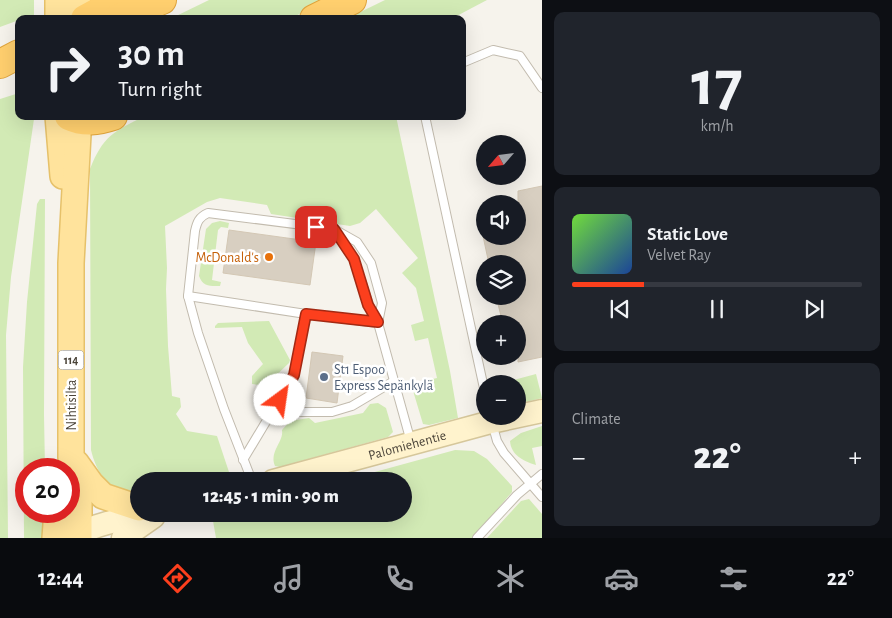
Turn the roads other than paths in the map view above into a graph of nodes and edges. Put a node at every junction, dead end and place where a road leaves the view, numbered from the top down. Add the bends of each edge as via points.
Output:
1 (58, 0) edge
2 (78, 0) edge
3 (120, 0) edge
4 (162, 0) edge
5 (352, 0) edge
6 (58, 15) edge
7 (78, 15) edge
8 (92, 15) edge
9 (126, 15) edge
10 (322, 15) edge
11 (15, 57) edge
12 (466, 61) edge
13 (0, 64) edge
14 (542, 88) edge
15 (71, 120) edge
16 (425, 120) edge
17 (334, 229) junction
18 (188, 296) junction
19 (306, 314) junction
20 (378, 322) junction
21 (481, 375) edge
22 (394, 381) junction
23 (542, 411) edge
24 (272, 412) junction
25 (526, 414) edge
26 (476, 424) edge
27 (493, 425) edge
28 (412, 444) junction
29 (69, 458) edge
30 (243, 460) junction
31 (248, 472) edge
32 (307, 472) edge
33 (80, 474) edge
34 (542, 474) edge
35 (531, 485) junction
36 (542, 497) edge
37 (130, 505) edge
38 (130, 519) edge
39 (146, 522) edge
40 (64, 523) edge
41 (74, 523) edge
42 (72, 537) edge
43 (124, 538) edge
44 (477, 538) edge

1 - 6 main road
2 - 7 main road
3 - 8 highway
4 - 9 highway
5 - 10 highway
11 - 13 highway
12 - 14 lane via 493,50 520,56
15 - 29 main road, Nihtisilta / 114
16 - 21 lane
17 - 18 lane via 208,213 201,216 194,231
17 - 20 lane via 354,259 368,305
17 - 20 lane via 357,242 370,263 382,303
18 - 19 lane
18 - 30 lane
19 - 20 lane
19 - 24 lane via 294,375
20 - 22 lane
22 - 24 lane via 352,406 332,412
22 - 28 lane
23 - 25 street, Palomiehentie
24 - 30 lane
26 - 28 street, Palomiehentie
27 - 35 lane via 504,453
28 - 32 street, Palomiehentie
30 - 31 lane
33 - 37 main road via 103,496
34 - 35 lane
35 - 36 lane
35 - 44 lane via 517,495
38 - 42 street via 103,524
39 - 43 street
40 - 42 main road
41 - 42 main road, Nihtisilta / 114

